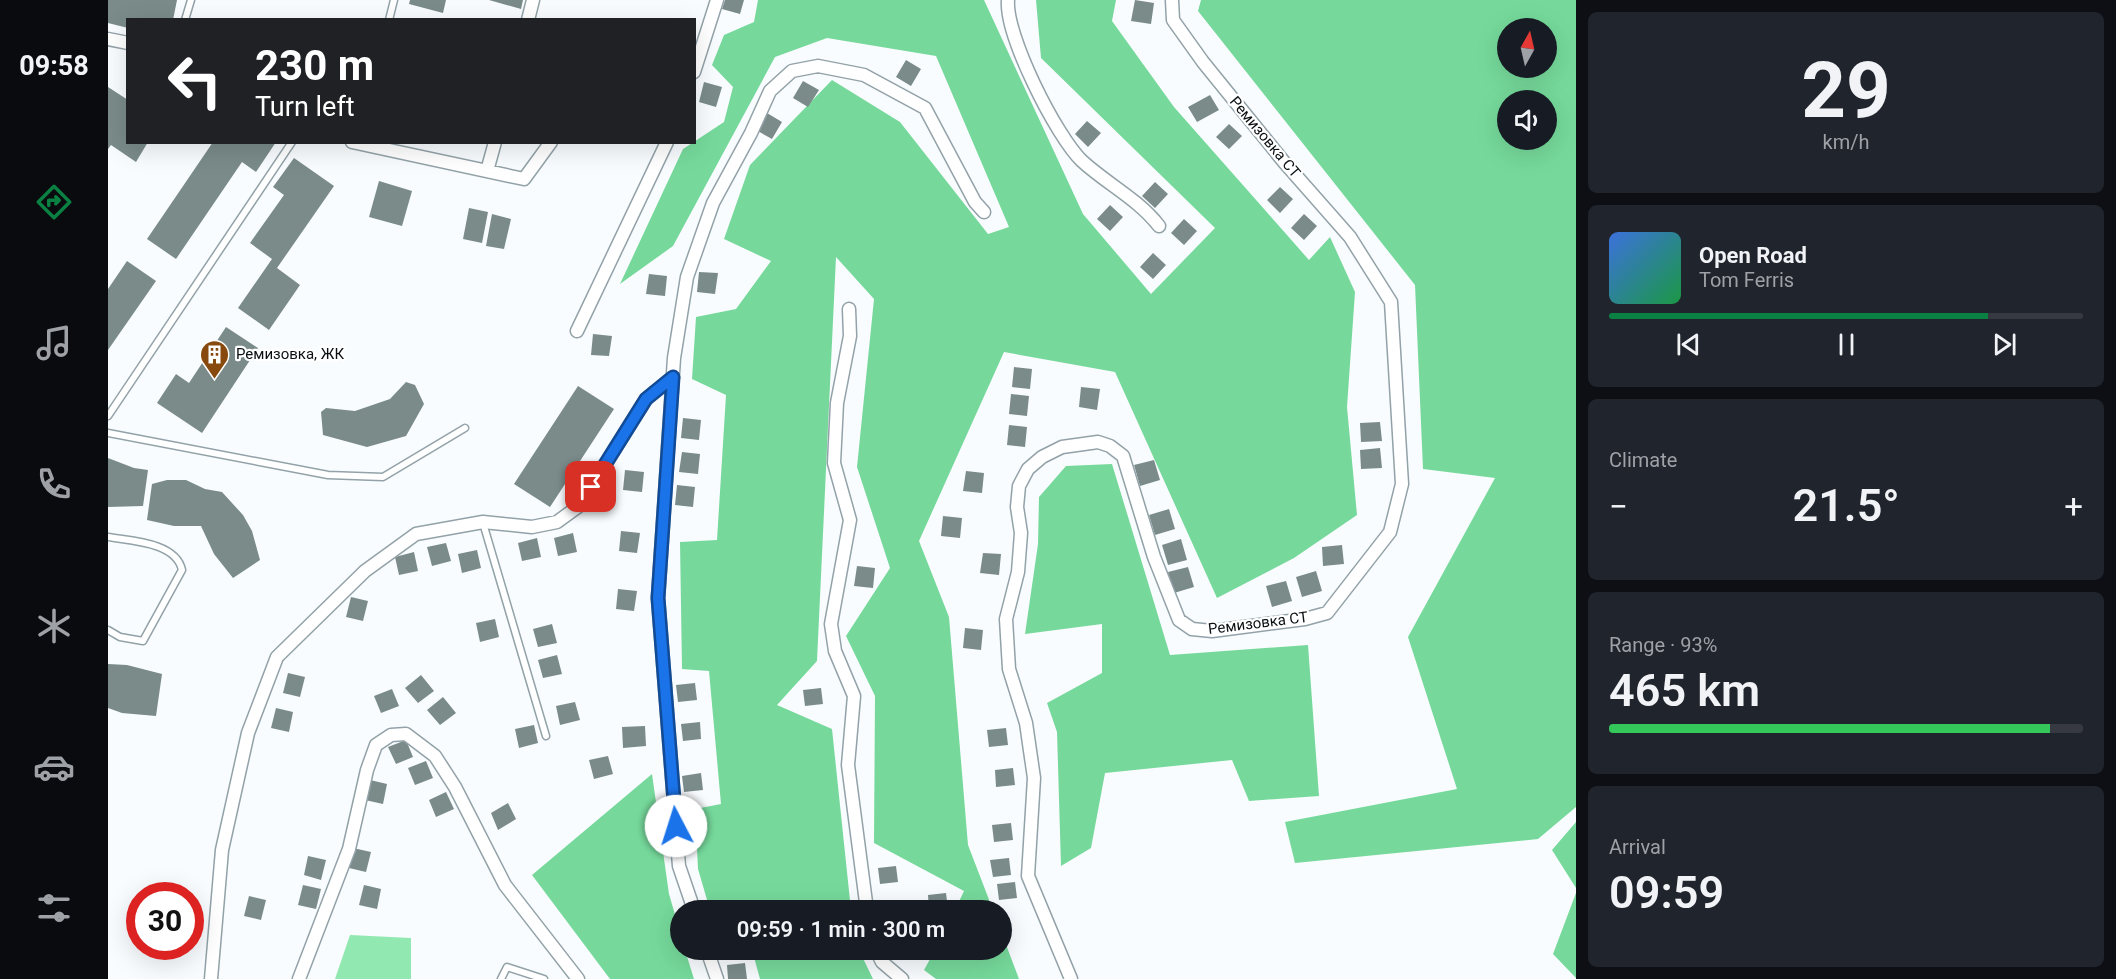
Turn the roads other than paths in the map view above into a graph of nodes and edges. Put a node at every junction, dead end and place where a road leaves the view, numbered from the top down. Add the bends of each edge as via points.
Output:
1 (191, 0) edge
2 (394, 0) edge
3 (533, 0) edge
4 (717, 0) edge
5 (1008, 0) edge
6 (1172, 0) edge
7 (186, 18) edge
8 (390, 18) edge
9 (528, 18) edge
10 (108, 39) edge
11 (126, 43) edge
12 (696, 66) edge
13 (291, 144) edge
14 (360, 144) edge
15 (494, 144) edge
16 (550, 144) edge
17 (666, 144) edge
18 (487, 171) junction
19 (984, 212) dead end
20 (1159, 226) dead end
21 (849, 309) dead end
22 (577, 331) dead end
23 (673, 377) junction
24 (108, 416) edge
25 (465, 428) dead end
26 (108, 433) edge
27 (483, 522) junction
28 (108, 537) edge
29 (108, 630) edge
30 (546, 736) dead end
31 (691, 900) edge
32 (866, 900) edge
33 (710, 960) edge
34 (881, 960) edge
35 (211, 979) edge
36 (299, 979) edge
37 (501, 979) edge
38 (544, 979) edge
39 (576, 979) edge
40 (717, 979) edge
41 (902, 979) edge
42 (1071, 979) edge

1 - 7 lane
2 - 8 lane
3 - 9 street
4 - 12 street
5 - 20 street via 1007,10 1019,46 1063,137 1081,160 1146,209
6 - 42 street, Ремизовка СТ via 1173,20 1203,62 1350,237 1391,302 1402,484 1390,532 1327,613 1212,631 1192,629 1179,620 1154,557 1123,456 1098,442 1062,447 1028,469 1019,486 1018,572 1006,620 1010,669 1026,723 1034,778 1028,876
10 - 11 street
13 - 24 lane
14 - 18 street
15 - 18 street
16 - 18 street via 524,179
17 - 22 street
19 - 23 street via 925,108 864,75 818,66 792,71 770,91 713,203 687,277
21 - 32 street via 850,336 837,403 834,463 850,520 831,624 835,651 854,696 848,765
23 - 27 street via 646,399 579,507 556,522 532,527
23 - 31 street via 658,598 679,866
25 - 26 lane via 383,477 328,475
27 - 30 lane
27 - 35 street via 417,534 365,571 277,657 248,733 222,850
28 - 29 lane via 168,552 180,562 182,570 143,642
33 - 40 street
34 - 41 street
36 - 39 street via 349,849 376,745 391,735 406,734 435,756 505,885
37 - 38 lane via 507,967

